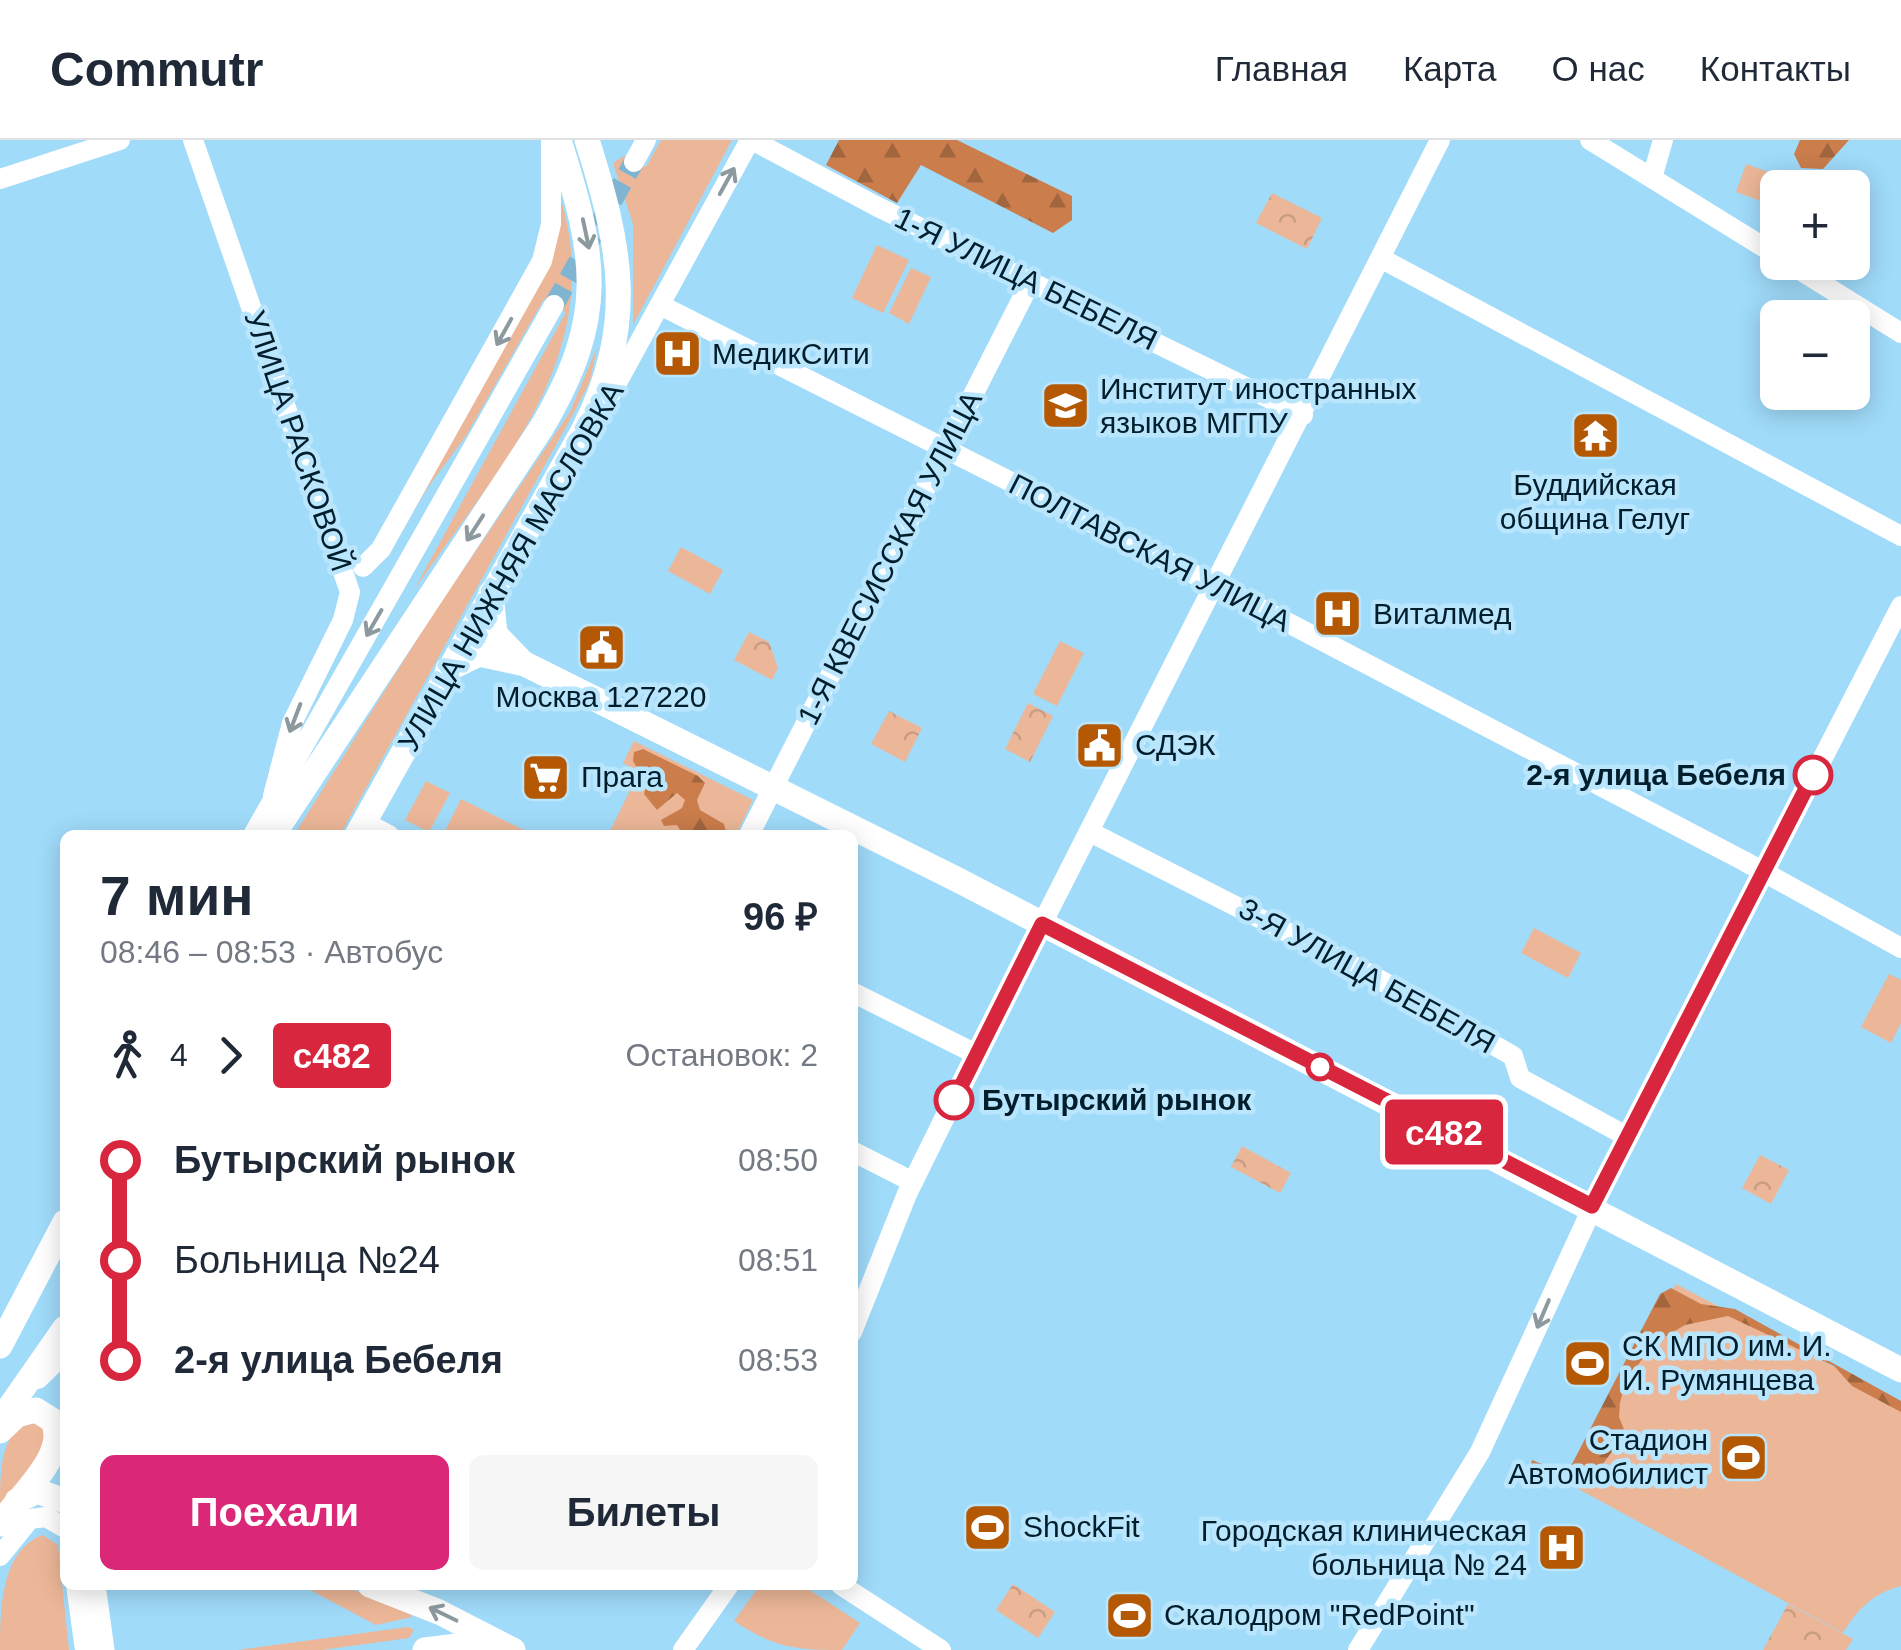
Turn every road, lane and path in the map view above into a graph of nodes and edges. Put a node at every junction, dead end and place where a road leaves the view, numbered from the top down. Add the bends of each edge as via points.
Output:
1 (120, 140) edge
2 (193, 140) edge
3 (555, 140) edge
4 (587, 140) edge
5 (646, 140) edge
6 (751, 140) edge
7 (1440, 140) edge
8 (1590, 140) edge
9 (1663, 140) edge
10 (634, 162) tunnel mouth
11 (1652, 178) junction
12 (0, 179) edge
13 (1760, 245) edge
14 (1382, 259) junction
15 (1031, 280) junction
16 (1817, 280) edge
17 (554, 304) tunnel mouth
18 (660, 305) junction
19 (1901, 333) edge
20 (1302, 415) junction
21 (946, 450) junction
22 (566, 463) junction
23 (330, 532) junction
24 (1901, 536) edge
25 (423, 538) junction
26 (363, 567) junction
27 (1216, 586) junction
28 (490, 593) junction
29 (1901, 606) edge
30 (524, 664) junction
31 (448, 669) junction
32 (773, 787) junction
33 (273, 796) junction
34 (361, 829) edge
35 (256, 830) edge
36 (276, 830) edge
37 (752, 830) edge
38 (857, 830) edge
39 (858, 830) edge
40 (1090, 832) junction
41 (1764, 872) junction
42 (1042, 924) junction
43 (1901, 948) edge
44 (858, 995) edge
45 (976, 1054) junction
46 (1628, 1137) junction
47 (858, 1154) edge
48 (913, 1182) junction
49 (1592, 1206) junction
50 (60, 1229) edge
51 (60, 1231) edge
52 (0, 1302) edge
53 (858, 1317) edge
54 (60, 1335) edge
55 (0, 1346) edge
56 (60, 1358) edge
57 (1901, 1370) edge
58 (5, 1412) edge
59 (0, 1432) edge
60 (60, 1499) edge
61 (7, 1514) edge
62 (60, 1525) edge
63 (0, 1556) edge
64 (77, 1590) edge
65 (93, 1590) edge
66 (383, 1590) edge
67 (725, 1590) edge
68 (848, 1590) edge
69 (85, 1650) edge
70 (102, 1650) edge
71 (425, 1650) edge
72 (511, 1650) edge
73 (683, 1650) edge
74 (941, 1650) edge
75 (1358, 1650) edge

1 - 12 street
2 - 23 street, УЛИЦА РАСКОВОЙ
3 -> 26 street, УЛИЦА НИЖНЯЯ МАСЛОВКА via 542,261 381,549
3 -> 36 main road, УЛИЦА НИЖНЯЯ МАСЛОВКА via 590,258 591,293 575,362 542,427
4 - 22 main road via 611,216 620,314 610,370
5 - 10 street
6 - 15 street, 1-Я УЛИЦА БЕБЕЛЯ
18 -> 6 street, УЛИЦА НИЖНЯЯ МАСЛОВКА
7 - 14 street
8 - 11 street
9 - 11 street
11 - 13 street
14 - 20 street
14 - 24 street
15 - 20 street, 1-Я УЛИЦА БЕБЕЛЯ
15 - 21 street, 1-Я КВЕСИССКАЯ УЛИЦА
16 - 19 street
17 - 25 street
18 - 21 street, ПОЛТАВСКАЯ УЛИЦА
18 - 22 street, УЛИЦА НИЖНЯЯ МАСЛОВКА
20 - 27 street
21 - 27 street, ПОЛТАВСКАЯ УЛИЦА
21 - 32 street, 1-Я КВЕСИССКАЯ УЛИЦА
22 - 28 main road, УЛИЦА НИЖНЯЯ МАСЛОВКА
23 - 26 street
23 -> 33 street, УЛИЦА РАСКОВОЙ via 349,604 292,723
25 - 26 street via 385,568
25 -> 33 street
27 - 40 street
27 - 41 street, ПОЛТАВСКАЯ УЛИЦА
28 - 30 main road via 495,634
28 - 31 main road, УЛИЦА НИЖНЯЯ МАСЛОВКА
29 - 41 street
30 - 31 main road via 480,654
30 - 32 main road
31 - 34 main road, УЛИЦА НИЖНЯЯ МАСЛОВКА
32 - 37 street, 1-Я КВЕСИССКАЯ УЛИЦА
32 - 38 main road
33 - 35 street
39 - 42 main road
40 - 42 street
40 - 46 street, 3-Я УЛИЦА БЕБЕЛЯ via 1388,984 1513,1056 1520,1078
41 - 43 street, ПОЛТАВСКАЯ УЛИЦА
41 - 46 street
42 - 45 street
42 - 49 main road
44 - 45 street
45 - 48 street
46 - 49 street
47 - 48 street
48 - 53 street
49 - 57 main road
49 -> 75 street via 1480,1452
50 - 52 main road via 34,1269
51 - 55 main road
54 - 58 main road
56 - 58 street
59 - 61 main road via 27,1410 46,1414 58,1430 57,1446
60 - 61 main road via 37,1491
62 - 63 street via 46,1517 30,1519
64 - 69 street
65 - 70 main road
72 -> 66 main road
67 - 73 street
68 - 74 street
71 - 72 main road via 473,1644

